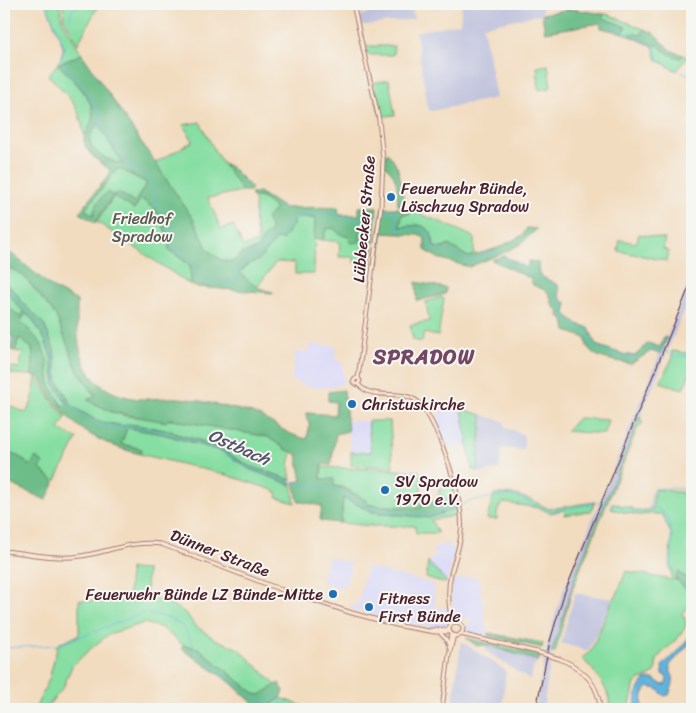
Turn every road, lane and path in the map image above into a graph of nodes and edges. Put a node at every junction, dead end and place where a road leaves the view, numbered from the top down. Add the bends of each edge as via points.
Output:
1 (353, 4) edge
2 (4, 551) edge
3 (454, 622) junction
4 (423, 630) junction
5 (439, 632) junction
6 (451, 633) junction
7 (461, 633) junction
8 (449, 645) junction
9 (449, 656) junction
10 (442, 709) edge
11 (600, 709) edge

1 - 3 main road, Lübbecker Straße via 379,120 383,160 381,206 358,384 369,392 409,396 419,402 452,472 462,530 449,585
2 - 4 main road, Dünner Straße via 78,557 131,544 160,544 282,590 390,624
3 - 6 main road
3 - 7 main road via 462,624
4 - 5 main road, Dünner Straße
4 - 6 main road, Dünner Straße
5 - 6 main road, Dünner Straße
5 - 8 main road
6 - 7 main road
6 - 8 main road
6 - 9 main road
7 - 11 main road, bridge via 537,652 577,668 597,692
8 - 9 main road
9 - 10 main road

